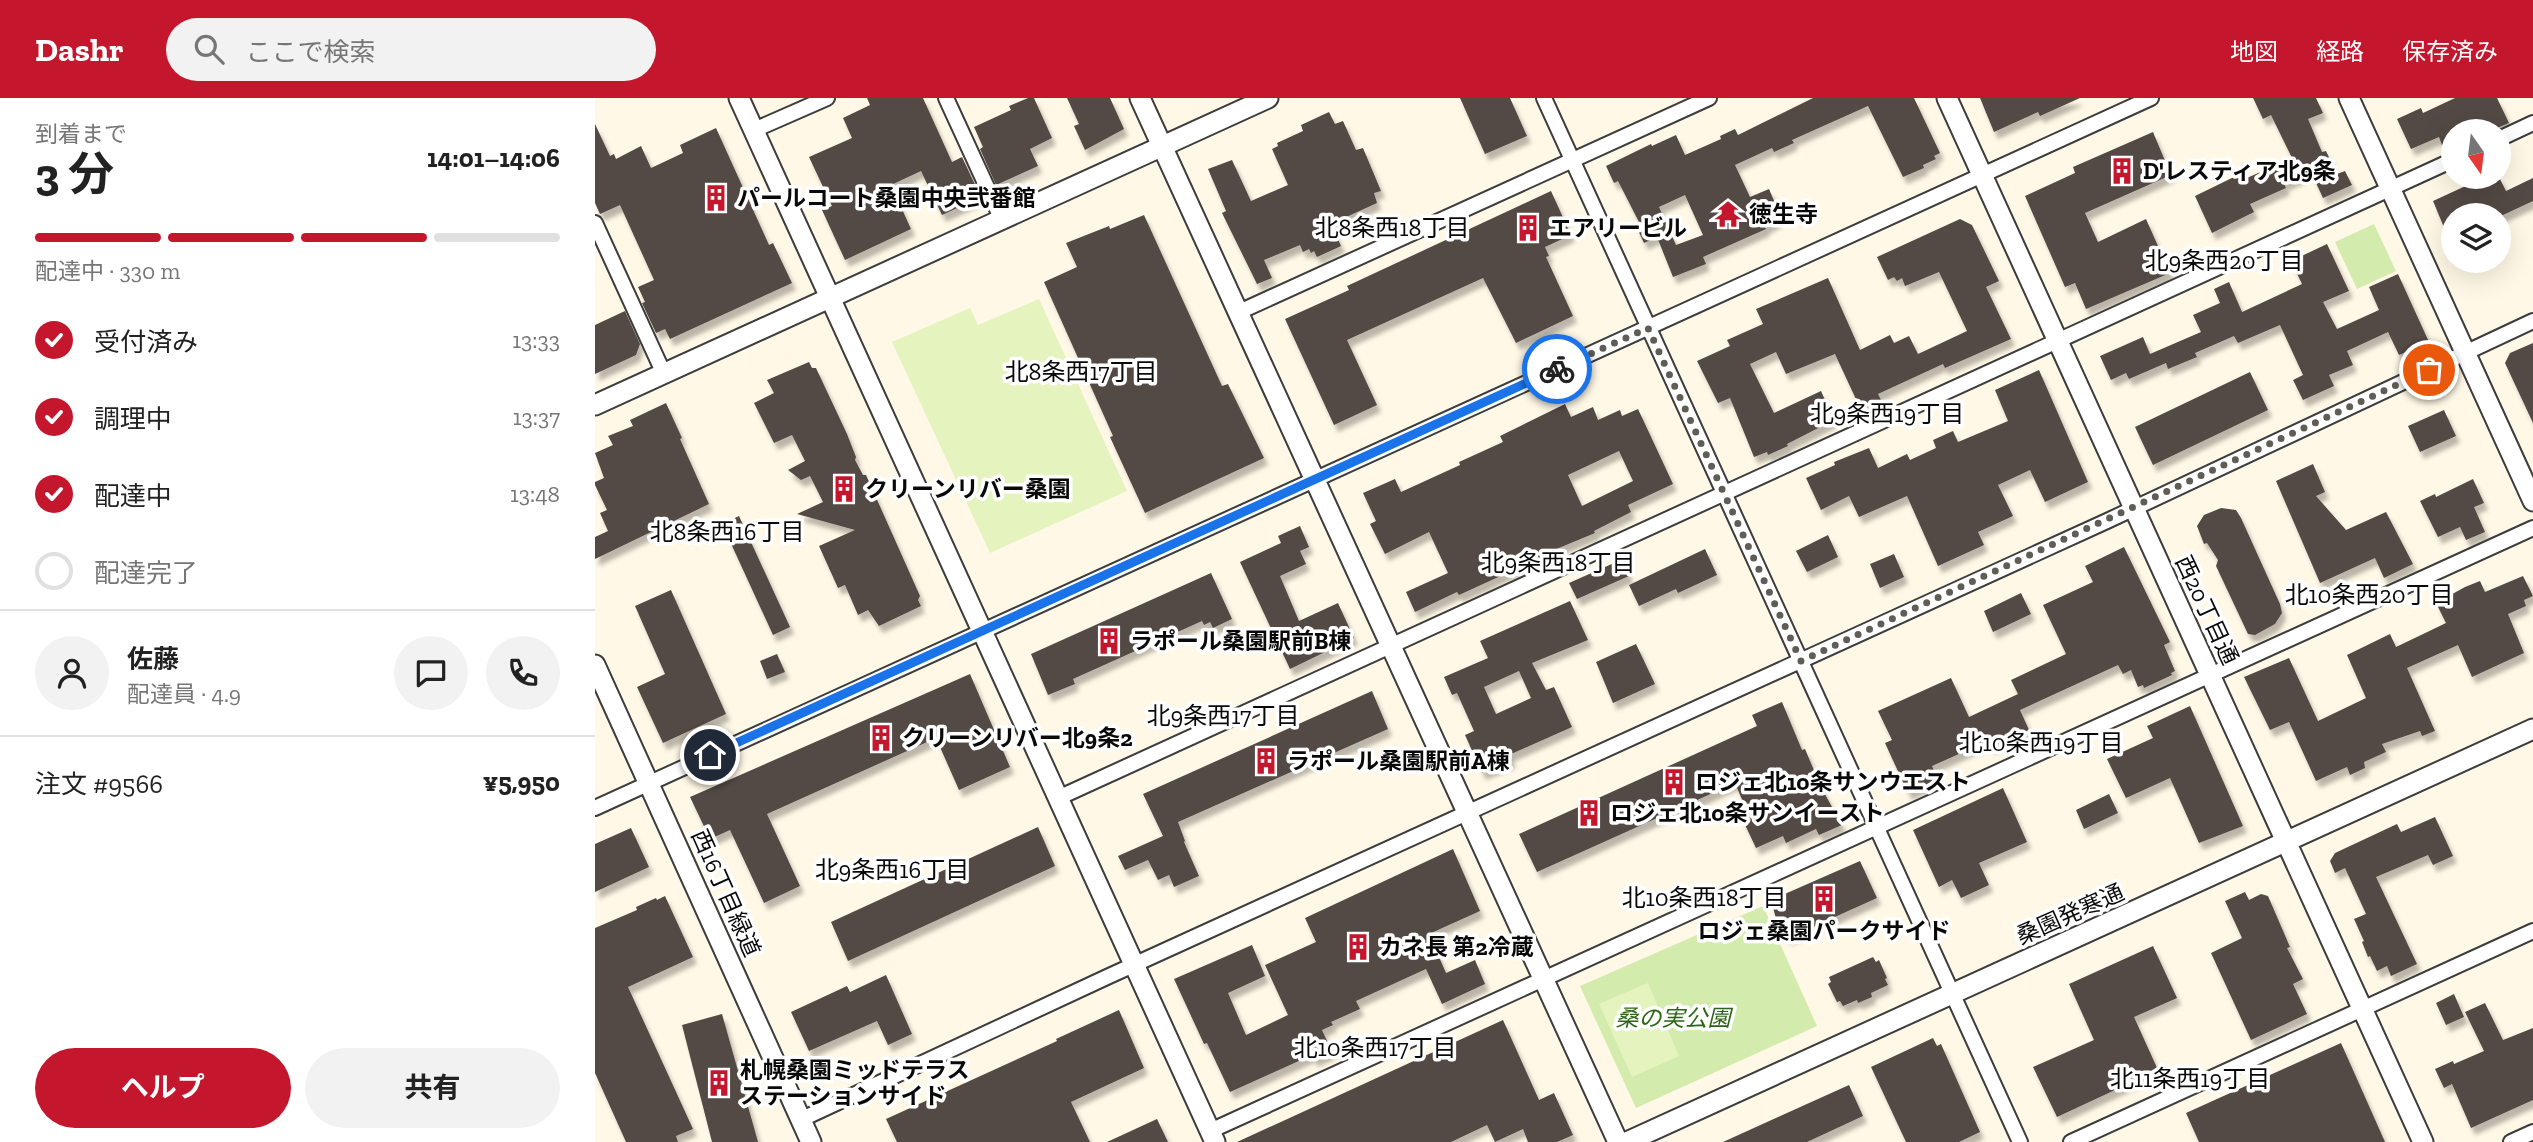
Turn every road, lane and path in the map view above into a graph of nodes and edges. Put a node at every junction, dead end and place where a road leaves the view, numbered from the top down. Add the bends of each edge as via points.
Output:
1 (739, 98) edge
2 (827, 98) edge
3 (946, 98) edge
4 (1140, 98) edge
5 (1268, 98) edge
6 (1544, 98) edge
7 (1709, 98) edge
8 (1947, 98) edge
9 (2151, 98) edge
10 (2349, 98) edge
11 (2533, 123) edge
12 (754, 130) junction
13 (2511, 133) edge
14 (1162, 146) junction
15 (1573, 161) junction
16 (2441, 166) edge
17 (1982, 175) junction
18 (2391, 189) junction
19 (1002, 220) junction
20 (595, 223) edge
21 (830, 297) junction
22 (1239, 312) junction
23 (2533, 321) edge
24 (1648, 328) junction
25 (2058, 341) junction
26 (2466, 353) junction
27 (664, 374) junction
28 (595, 405) edge
29 (1315, 479) junction
30 (1724, 494) junction
31 (2533, 501) edge
32 (2134, 508) junction
33 (2533, 528) edge
34 (982, 631) junction
35 (1391, 646) junction
36 (1801, 661) junction
37 (595, 665) edge
38 (2210, 675) junction
39 (2533, 729) edge
40 (649, 783) junction
41 (1058, 798) junction
42 (595, 808) edge
43 (1467, 813) junction
44 (1877, 827) junction
45 (2287, 842) junction
46 (2533, 931) edge
47 (1134, 964) junction
48 (1543, 979) junction
49 (1953, 994) junction
50 (2362, 1009) junction
51 (802, 1119) junction
52 (2533, 1132) edge
53 (1212, 1137) edge
54 (811, 1142) edge
55 (1618, 1142) edge
56 (1627, 1142) edge
57 (2020, 1142) edge
58 (2070, 1142) edge
59 (2423, 1142) edge
60 (2511, 1142) edge

1 - 12 street
2 - 12 street
3 - 19 street
4 - 14 street
5 - 14 street
6 - 15 street
7 - 15 street
8 - 17 street, 西20丁目通
9 - 17 street
10 - 18 street
11 - 13 street
12 - 21 street
14 - 19 street
14 - 22 street
15 - 22 street
15 - 24 street
16 - 18 street
17 - 24 street
17 - 25 street, 西20丁目通
18 - 25 street
18 - 26 street
19 - 21 street
20 - 27 street
21 - 27 street
21 - 34 street
22 - 29 street
23 - 26 street
24 - 29 street
24 - 30 street
25 - 30 street
25 - 32 street, 西20丁目通
26 - 31 street
26 - 32 street
27 - 28 street
29 - 34 street
29 - 35 street
30 - 35 street
30 - 36 street
32 - 36 street
32 - 38 street, 西20丁目通
33 - 38 street
34 - 40 street
34 - 41 street
35 - 41 street
35 - 43 street
36 - 43 street
36 - 44 street
37 - 40 street, 西16丁目緑道
38 - 44 street
38 - 45 street, 西20丁目通
39 - 45 street, 桑園発寒通
40 - 42 street
40 - 51 street, 西16丁目緑道
41 - 47 street
43 - 47 street
43 - 48 street
44 - 48 street
44 - 49 street
45 - 49 street, 桑園発寒通
45 - 50 street, 西20丁目通
46 - 50 street
47 - 51 street
47 - 53 street
48 - 53 street
48 - 55 street
49 - 56 street, 桑園発寒通
49 - 57 street
50 - 58 street
50 - 59 street, 西20丁目通
51 - 54 street, 西16丁目緑道
52 - 60 street

